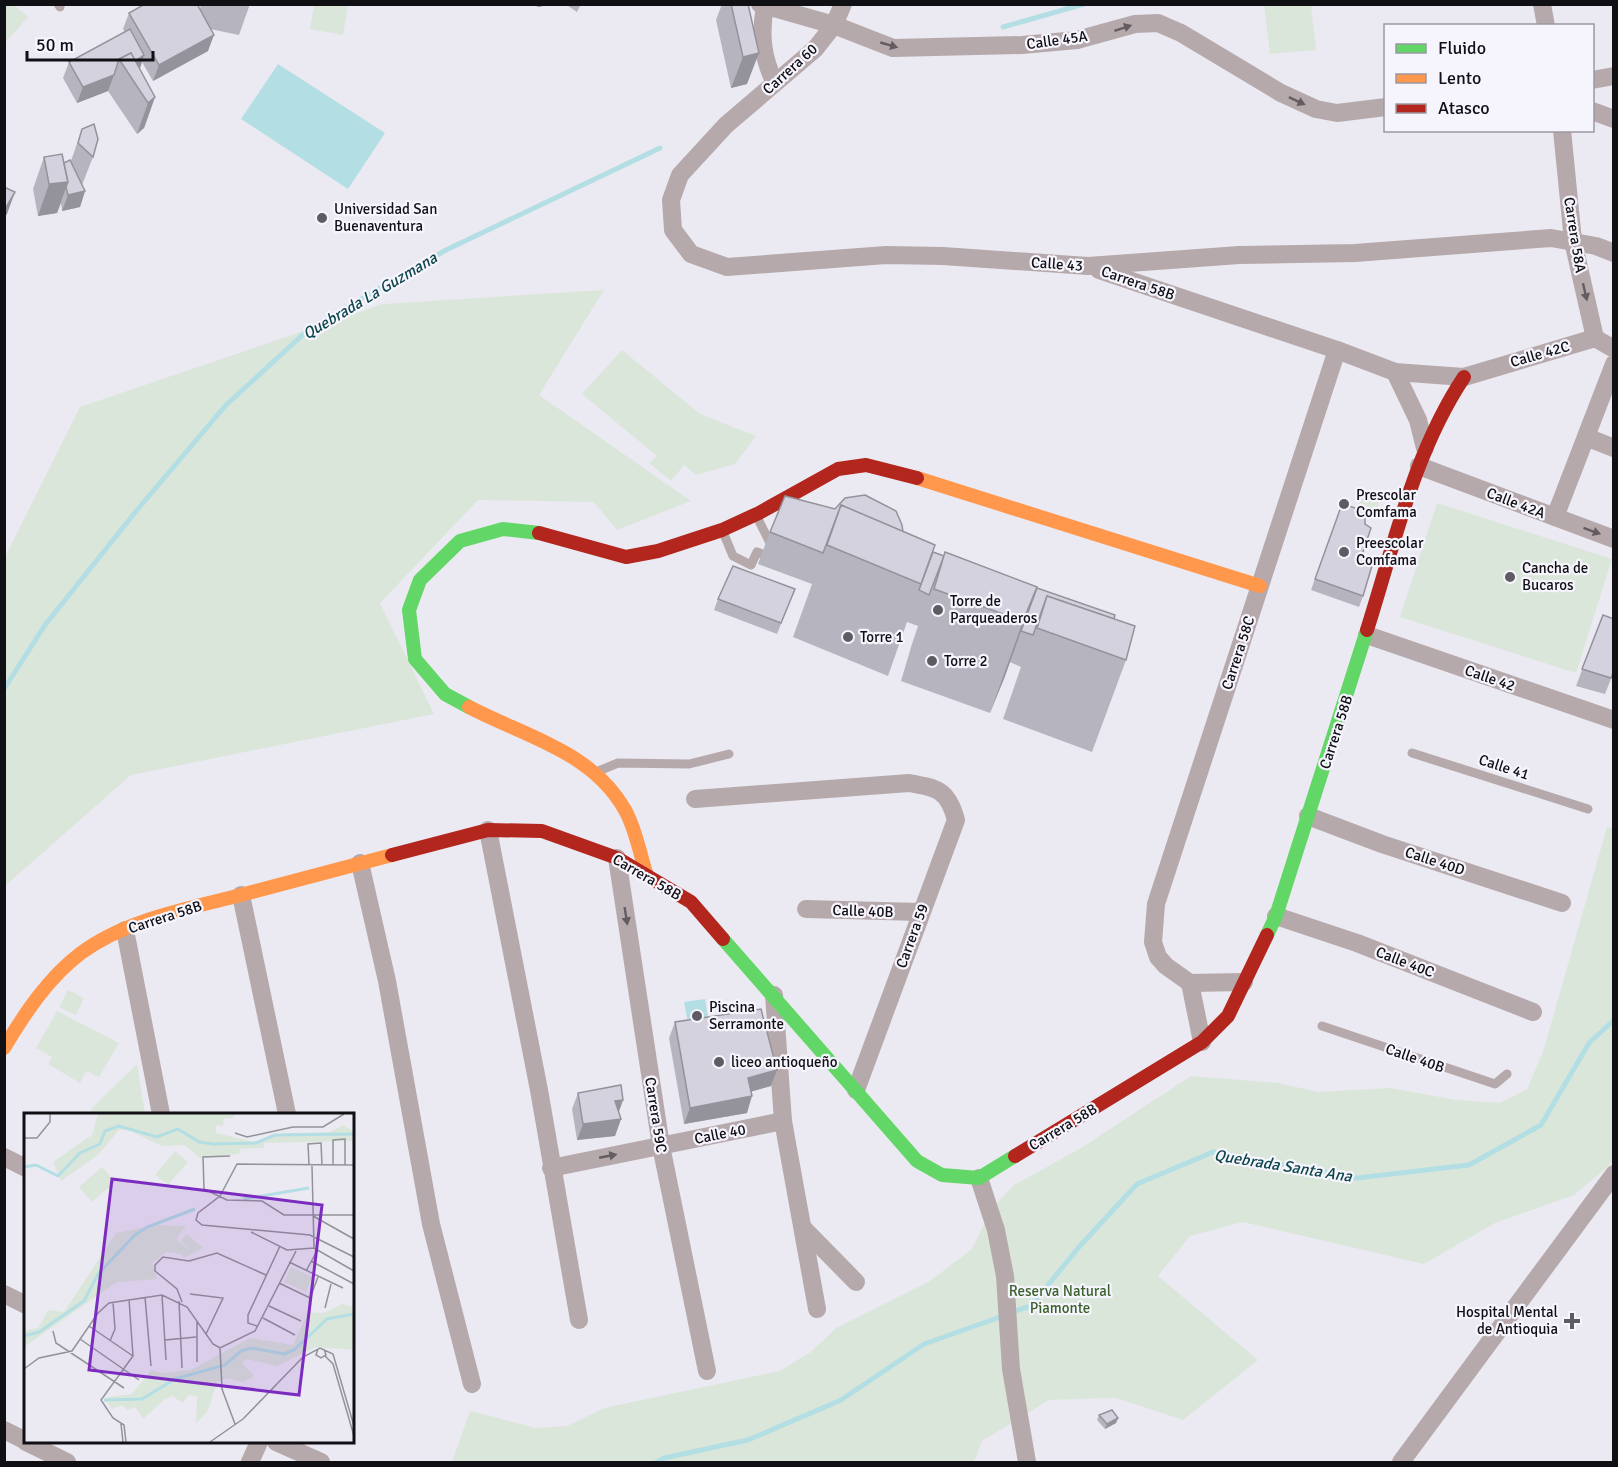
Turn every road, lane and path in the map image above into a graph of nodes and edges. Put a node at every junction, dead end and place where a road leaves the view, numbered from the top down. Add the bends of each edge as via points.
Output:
1 (843, 4) edge
2 (1542, 4) edge
3 (762, 5) edge
4 (1546, 24) edge
5 (834, 25) junction
6 (1614, 76) edge
7 (1594, 80) edge
8 (776, 83) junction
9 (1384, 107) edge
10 (1594, 111) edge
11 (1614, 119) edge
12 (726, 125) joint
13 (1562, 132) edge
14 (1573, 241) junction
15 (1614, 253) edge
16 (1088, 266) junction
17 (1595, 338) junction
18 (1614, 349) edge
19 (1337, 350) junction
20 (1614, 364) edge
21 (1395, 372) junction
22 (1464, 377) junction
23 (1586, 437) junction
24 (1425, 448) junction
25 (1614, 448) edge
26 (1419, 466) junction
27 (756, 514) junction
28 (1555, 517) junction
29 (722, 530) junction
30 (1614, 539) edge
31 (772, 547) edge
32 (762, 554) dead end
33 (1260, 586) junction
34 (1367, 635) junction
35 (1613, 720) edge
36 (1412, 753) dead end
37 (729, 754) dead end
38 (594, 772) junction
39 (695, 799) dead end
40 (1588, 809) dead end
41 (1308, 816) junction
42 (488, 830) junction
43 (617, 858) junction
44 (360, 863) junction
45 (647, 876) junction
46 (241, 895) junction
47 (1562, 903) dead end
48 (806, 909) dead end
49 (920, 912) junction
50 (1276, 916) junction
51 (125, 930) junction
52 (1244, 982) junction
53 (1190, 983) junction
54 (774, 995) junction
55 (1533, 1011) dead end
56 (1322, 1026) dead end
57 (1202, 1042) junction
58 (4, 1047) edge
59 (1507, 1074) dead end
60 (856, 1090) junction
61 (161, 1113) edge
62 (287, 1113) edge
63 (783, 1121) junction
64 (661, 1146) junction
65 (4, 1157) edge
66 (24, 1167) edge
67 (551, 1168) junction
68 (1614, 1174) edge
69 (979, 1178) junction
70 (803, 1228) junction
71 (856, 1282) dead end
72 (4, 1294) edge
73 (24, 1304) edge
74 (817, 1309) dead end
75 (579, 1320) dead end
76 (706, 1371) dead end
77 (472, 1384) dead end
78 (4, 1430) edge
79 (24, 1440) edge
80 (30, 1443) edge
81 (258, 1443) edge
82 (278, 1443) edge
83 (67, 1462) edge
84 (249, 1462) edge
85 (321, 1462) edge
86 (1027, 1462) edge
87 (1401, 1462) edge

1 - 5 street, Carrera 60
2 - 4 street
3 - 5 street, Calle 45A
3 - 8 street via 763,50
5 - 8 street, Carrera 60 via 815,49
5 -> 9 street, Calle 45A via 893,48 968,48 1077,40 1158,22 1316,109 1337,113
6 - 7 street
8 - 12 street, Carrera 60
10 - 11 street
12 - 16 street, Calle 43 via 680,175 670,200 673,230 691,254 727,267 886,255
13 - 14 street, Carrera 58A
14 - 15 street, Calle 43
14 - 16 street, Calle 43 via 1551,238 1355,253 1239,255
14 -> 17 street, Carrera 58A
16 - 19 street, Carrera 58B
17 - 18 street
17 - 22 street, Calle 42C
19 - 21 street, Carrera 58B
19 - 33 street, Carrera 58C
20 - 23 street
21 - 22 street, Carrera 58B
21 - 24 street via 1418,420
22 - 24 street, Carrera 58B via 1444,407
23 - 25 street
23 - 28 street
24 - 26 street, Carrera 58B
26 - 28 street, Calle 42A
26 - 34 street, Carrera 58B
27 - 29 street
27 - 31 lane
27 - 33 street via 838,469 866,465 930,481
28 -> 30 street, Calle 42A
29 - 32 lane via 733,556 751,565 757,552
29 - 38 street via 626,557 534,532 503,529 460,541 420,580 409,610 415,659 445,694 500,723 551,743
33 - 53 street, Carrera 58C via 1156,904 1153,942 1158,957
34 - 35 street, Calle 42
34 - 41 street, Carrera 58B
36 - 40 lane, Calle 41
37 - 38 lane via 689,764 618,763
38 - 45 street via 625,810
39 - 49 street, Carrera 59 via 909,783 936,787 951,802 956,820
41 - 47 street, Calle 40D
41 - 50 street, Carrera 58B
42 - 43 street, Carrera 58B via 542,831
42 - 44 street, Carrera 58B
42 - 67 street
43 - 45 street, Carrera 58B
43 -> 64 street, Carrera 59C
44 - 46 street, Carrera 58B
44 - 77 street via 387,981 431,1224
45 - 54 street, Carrera 58B via 691,902
46 - 51 street, Carrera 58B via 167,914
46 - 62 street
48 - 49 street, Calle 40B
49 - 60 street, Carrera 59
50 - 52 street, Carrera 58B
50 - 55 street, Calle 40C
51 - 58 street, Carrera 58B via 95,943 72,961 45,988
51 - 61 street
52 - 53 street
52 - 57 street, Carrera 58B via 1228,1016
53 - 57 street
54 - 60 street, Carrera 58B
54 - 63 street
56 - 59 lane, Calle 40B via 1495,1084
57 - 69 street, Carrera 58B
60 - 69 street, Carrera 58B via 917,1161 942,1175
63 - 64 street, Calle 40
63 - 70 street
67 -> 64 street, Calle 40
64 - 76 street, Carrera 59C
65 - 66 street
67 - 75 street
68 - 87 street
69 - 86 street via 996,1230 1005,1276 1009,1346
70 - 71 street
70 - 74 street
72 - 73 street
78 - 79 street
80 - 83 street
81 - 84 street
82 - 85 street

